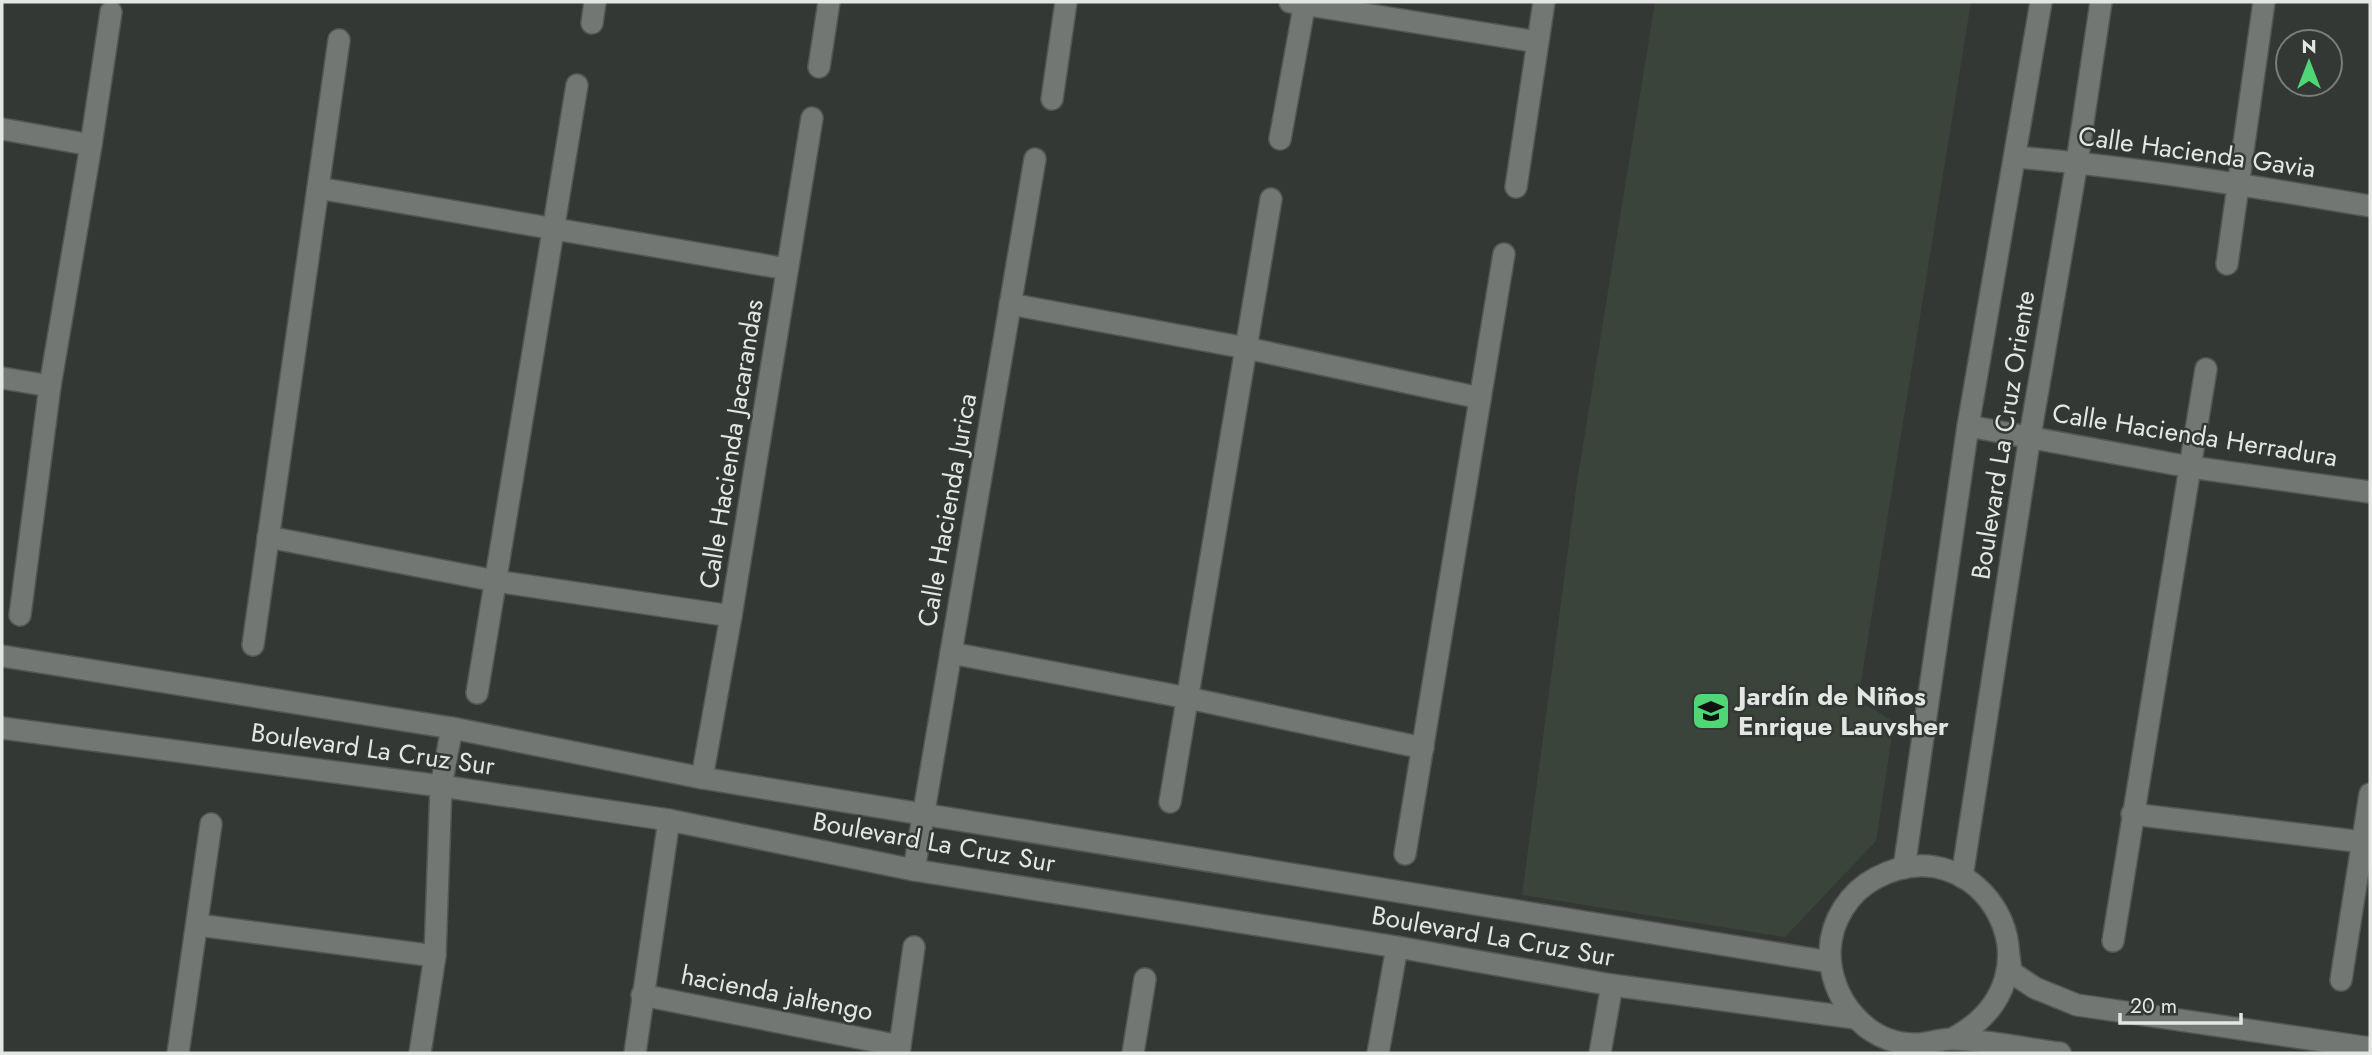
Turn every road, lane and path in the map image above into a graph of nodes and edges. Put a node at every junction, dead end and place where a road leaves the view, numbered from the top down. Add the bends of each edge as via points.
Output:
1 (829, 2) edge
2 (1066, 2) edge
3 (1544, 2) edge
4 (2041, 2) edge
5 (2101, 2) edge
6 (2264, 2) edge
7 (1300, 3) edge
8 (111, 12) dead end
9 (340, 40) dead end
10 (1537, 42) junction
11 (819, 68) dead end
12 (578, 85) dead end
13 (1052, 99) dead end
14 (812, 118) dead end
15 (2, 129) edge
16 (1280, 139) dead end
17 (91, 145) junction
18 (2015, 157) junction
19 (1035, 159) dead end
20 (2077, 162) junction
21 (2239, 184) junction
22 (1516, 187) dead end
23 (318, 188) junction
24 (1271, 199) dead end
25 (2370, 205) edge
26 (554, 229) junction
27 (1504, 254) dead end
28 (2227, 264) dead end
29 (787, 269) junction
30 (1010, 304) junction
31 (1246, 348) junction
32 (2206, 369) dead end
33 (2, 378) edge
34 (50, 386) junction
35 (1480, 398) junction
36 (1968, 426) junction
37 (2029, 436) junction
38 (2190, 467) junction
39 (2370, 492) edge
40 (268, 537) junction
41 (496, 581) junction
42 (20, 615) dead end
43 (731, 616) junction
44 (253, 645) dead end
45 (951, 653) junction
46 (2, 656) edge
47 (477, 693) dead end
48 (1188, 698) junction
49 (2, 728) edge
50 (452, 728) junction
51 (1423, 748) junction
52 (702, 778) junction
53 (442, 786) junction
54 (2370, 794) edge
55 (1170, 802) dead end
56 (924, 814) junction
57 (2132, 814) junction
58 (669, 820) junction
59 (211, 824) dead end
60 (2363, 842) junction
61 (1405, 854) dead end
62 (1904, 868) junction
63 (914, 870) junction
64 (1962, 877) junction
65 (198, 925) junction
66 (2113, 941) dead end
67 (2008, 943) junction
68 (914, 947) dead end
69 (1397, 947) junction
70 (435, 956) junction
71 (1830, 962) junction
72 (1145, 979) dead end
73 (2341, 980) dead end
74 (1612, 985) junction
75 (642, 995) junction
76 (1855, 1018) junction
77 (1952, 1039) junction
78 (2370, 1048) edge
79 (900, 1050) edge
80 (178, 1053) edge
81 (420, 1053) edge
82 (635, 1053) edge
83 (1133, 1053) edge
84 (1378, 1053) edge
85 (1600, 1053) edge
86 (2060, 1053) edge

1 - 11 street
2 - 13 street
3 - 10 street
4 - 18 street, Boulevard La Cruz Oriente
5 - 20 street, Boulevard La Cruz Oriente
6 - 21 street
7 - 10 street
7 - 16 street
8 - 17 street
9 - 23 street
10 - 22 street
12 - 26 street
14 - 29 street, Calle Hacienda Jacarandas
15 - 17 street
17 - 34 street
18 - 20 street, Calle Hacienda Gavia
18 - 36 street, Boulevard La Cruz Oriente
19 - 30 street, Calle Hacienda Jurica
20 - 21 street, Calle Hacienda Gavia
20 - 37 street, Boulevard La Cruz Oriente
21 - 25 street, Calle Hacienda Gavia
21 - 28 street
23 - 26 street
23 - 40 street
24 - 31 street
26 - 29 street
26 - 41 street
27 - 35 street
29 - 43 street, Calle Hacienda Jacarandas
30 - 31 street
30 - 45 street, Calle Hacienda Jurica
31 - 35 street
31 - 48 street
32 - 38 street
33 - 34 street
34 - 42 street
35 - 51 street
36 - 37 street, Calle Hacienda Herradura
36 - 62 street, Boulevard La Cruz Oriente
37 - 38 street, Calle Hacienda Herradura
37 - 64 street, Boulevard La Cruz Oriente
38 - 39 street, Calle Hacienda Herradura
38 - 57 street
40 - 41 street
40 - 44 street
41 - 43 street
41 - 47 street
43 - 52 street, Calle Hacienda Jacarandas
45 - 48 street
45 - 56 street, Calle Hacienda Jurica
46 - 50 street, Boulevard La Cruz Sur
48 - 51 street
48 - 55 street
49 - 53 street, Boulevard La Cruz Sur
50 - 52 street, Boulevard La Cruz Sur
50 - 53 street
51 - 61 street
52 - 56 street, Boulevard La Cruz Sur
53 - 58 street, Boulevard La Cruz Sur
53 - 70 street
54 - 60 street
56 - 63 street, Calle Hacienda Jurica
56 - 71 street, Boulevard La Cruz Sur
57 - 60 street
57 - 66 street
58 - 63 street, Boulevard La Cruz Sur
58 - 75 street, hacienda jaltengo
59 - 65 street
60 - 73 street
62 - 64 street via 1929,867
62 - 71 street via 1873,879 1846,904 1830,941
63 - 69 street, Boulevard La Cruz Sur
64 - 67 street via 1994,906
65 - 70 street
65 - 80 street
67 - 77 street via 2007,972 1997,1001 1985,1017
67 - 78 street via 2011,972 2035,988 2077,1005
68 - 79 street, hacienda jaltengo
69 - 74 street, Boulevard La Cruz Sur
69 - 84 street
70 - 81 street
71 - 76 street via 1834,982
72 - 83 street
74 - 76 street, Boulevard La Cruz Sur
74 - 85 street
75 - 79 street, hacienda jaltengo
75 - 82 street, hacienda jaltengo
76 - 77 street via 1871,1031 1910,1045
77 - 86 street

